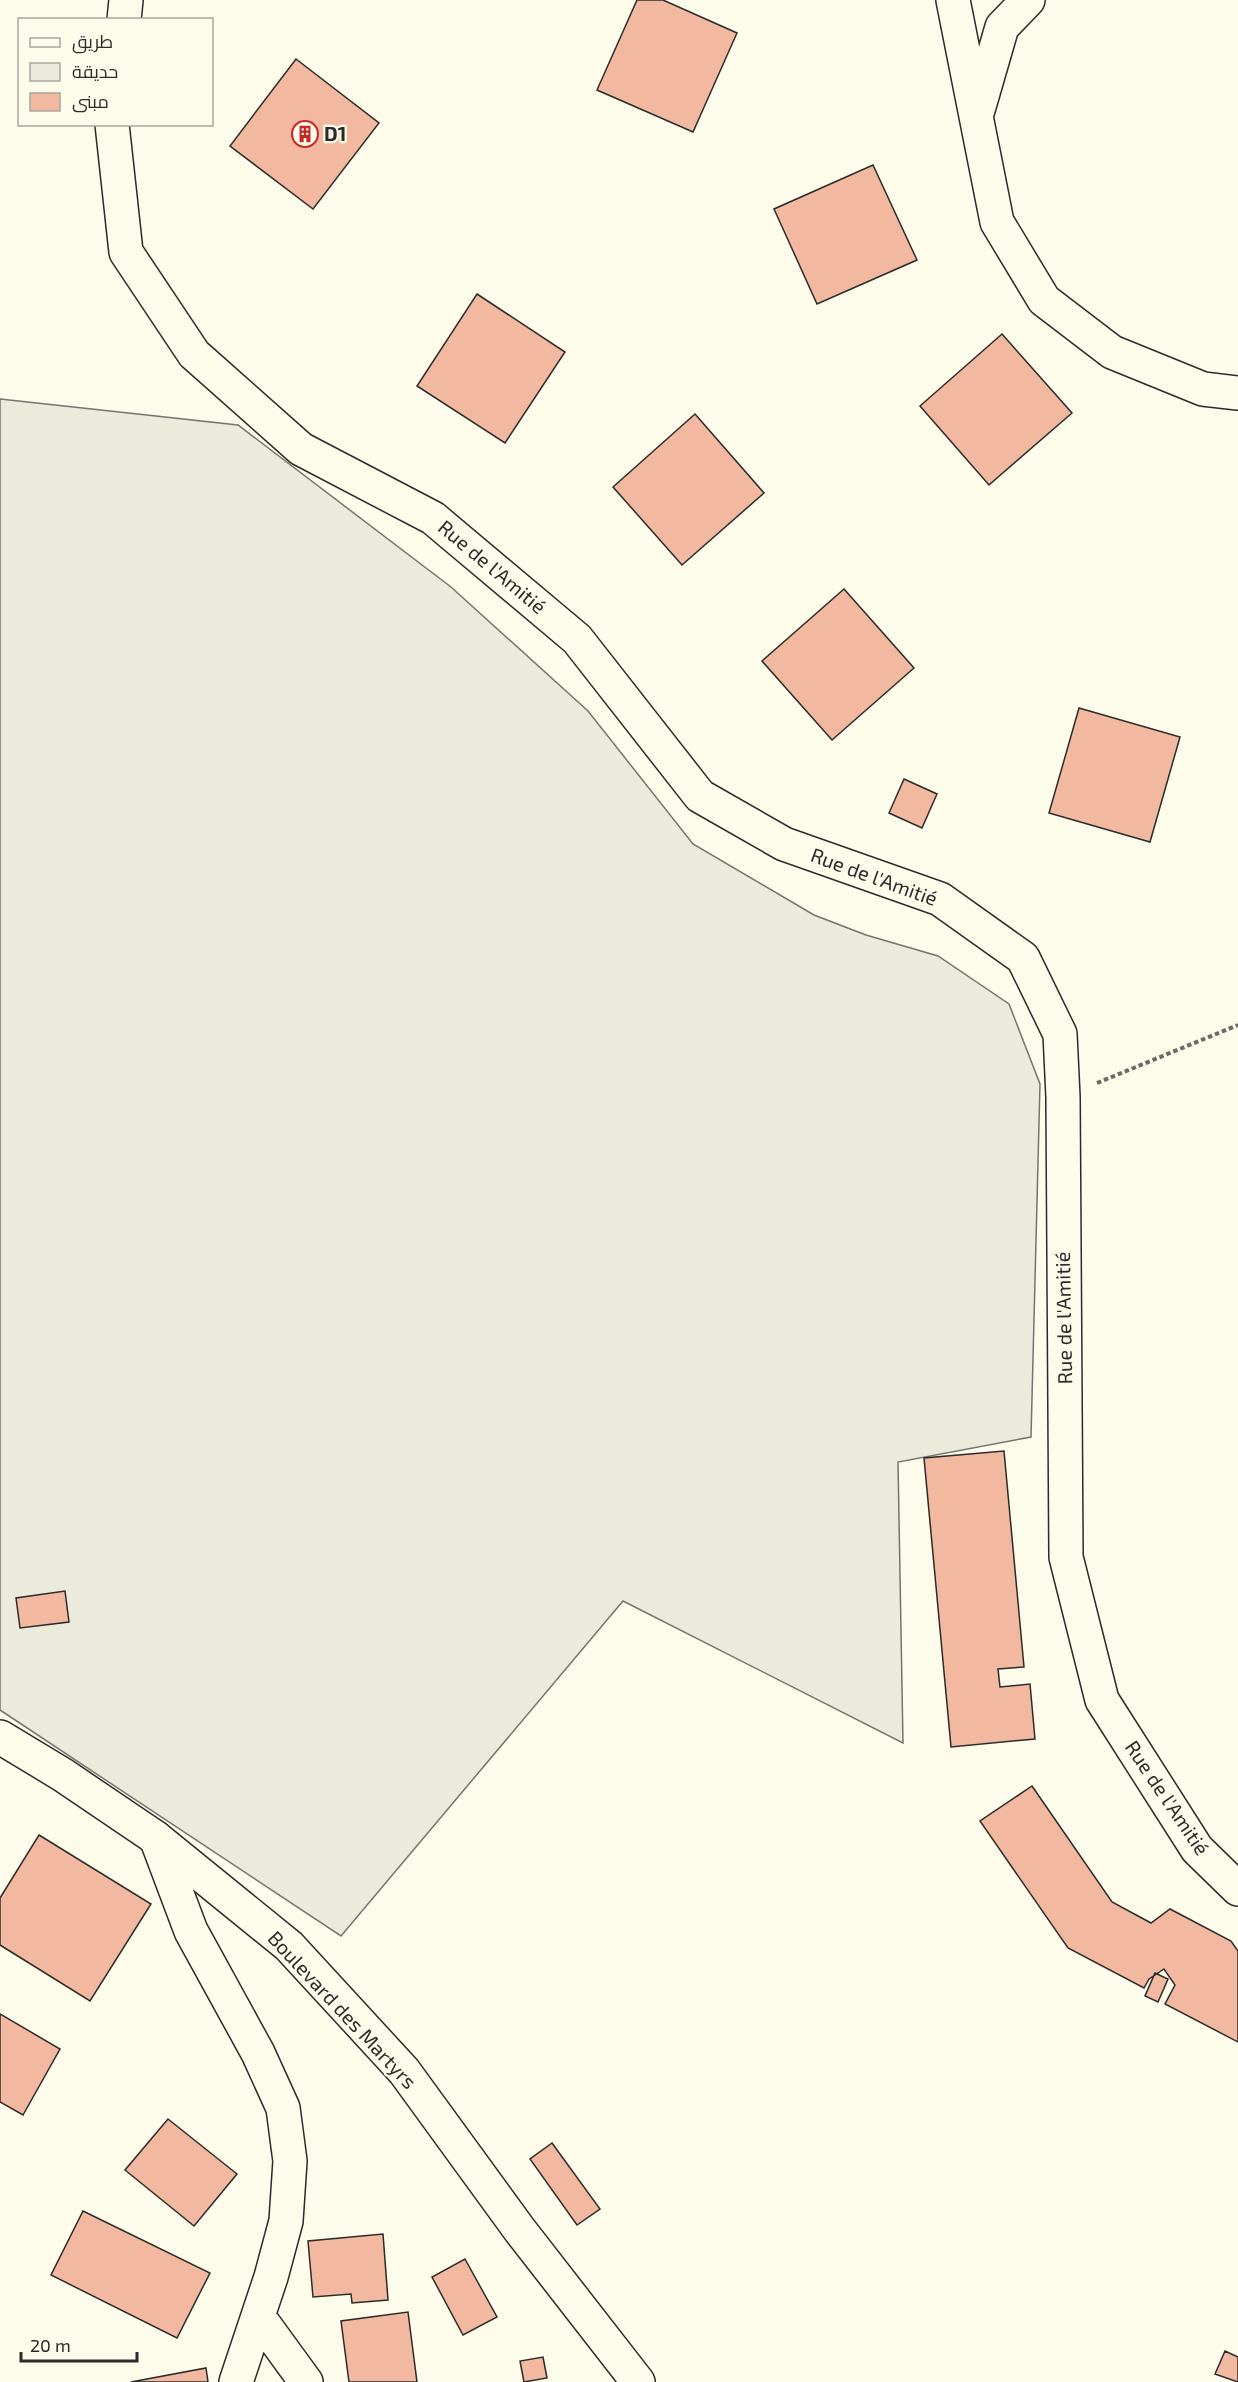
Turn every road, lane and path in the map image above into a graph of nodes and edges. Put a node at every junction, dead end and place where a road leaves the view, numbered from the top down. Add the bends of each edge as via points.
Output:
1 (126, 0) edge
2 (953, 0) edge
3 (1028, 0) edge
4 (124, 18) edge
5 (976, 117) junction
6 (112, 126) edge
7 (1238, 393) edge
8 (1238, 1025) edge
9 (1063, 1096) junction
10 (0, 1737) edge
11 (156, 1838) junction
12 (1238, 1888) edge
13 (258, 2316) junction
14 (236, 2382) edge
15 (306, 2382) edge
16 (638, 2382) edge

1 - 4 street
2 - 5 street
3 - 5 street via 1002,27
5 - 7 street via 997,222 1044,300 1112,351 1203,389
6 - 9 street, Rue de l'Amitié via 126,252 194,354 301,449 433,518 577,639 700,796 784,844 940,899 1023,958 1060,1034
8 - 9 path
9 - 12 street, Rue de l'Amitié via 1066,1557 1102,1700 1197,1849
10 - 11 street, Boulevard des Martyrs
11 - 13 street via 191,1931 258,2053 283,2108 290,2161 286,2221
11 - 16 street, Boulevard des Martyrs via 289,1946 404,2071 519,2229
13 - 14 street
13 - 15 street

